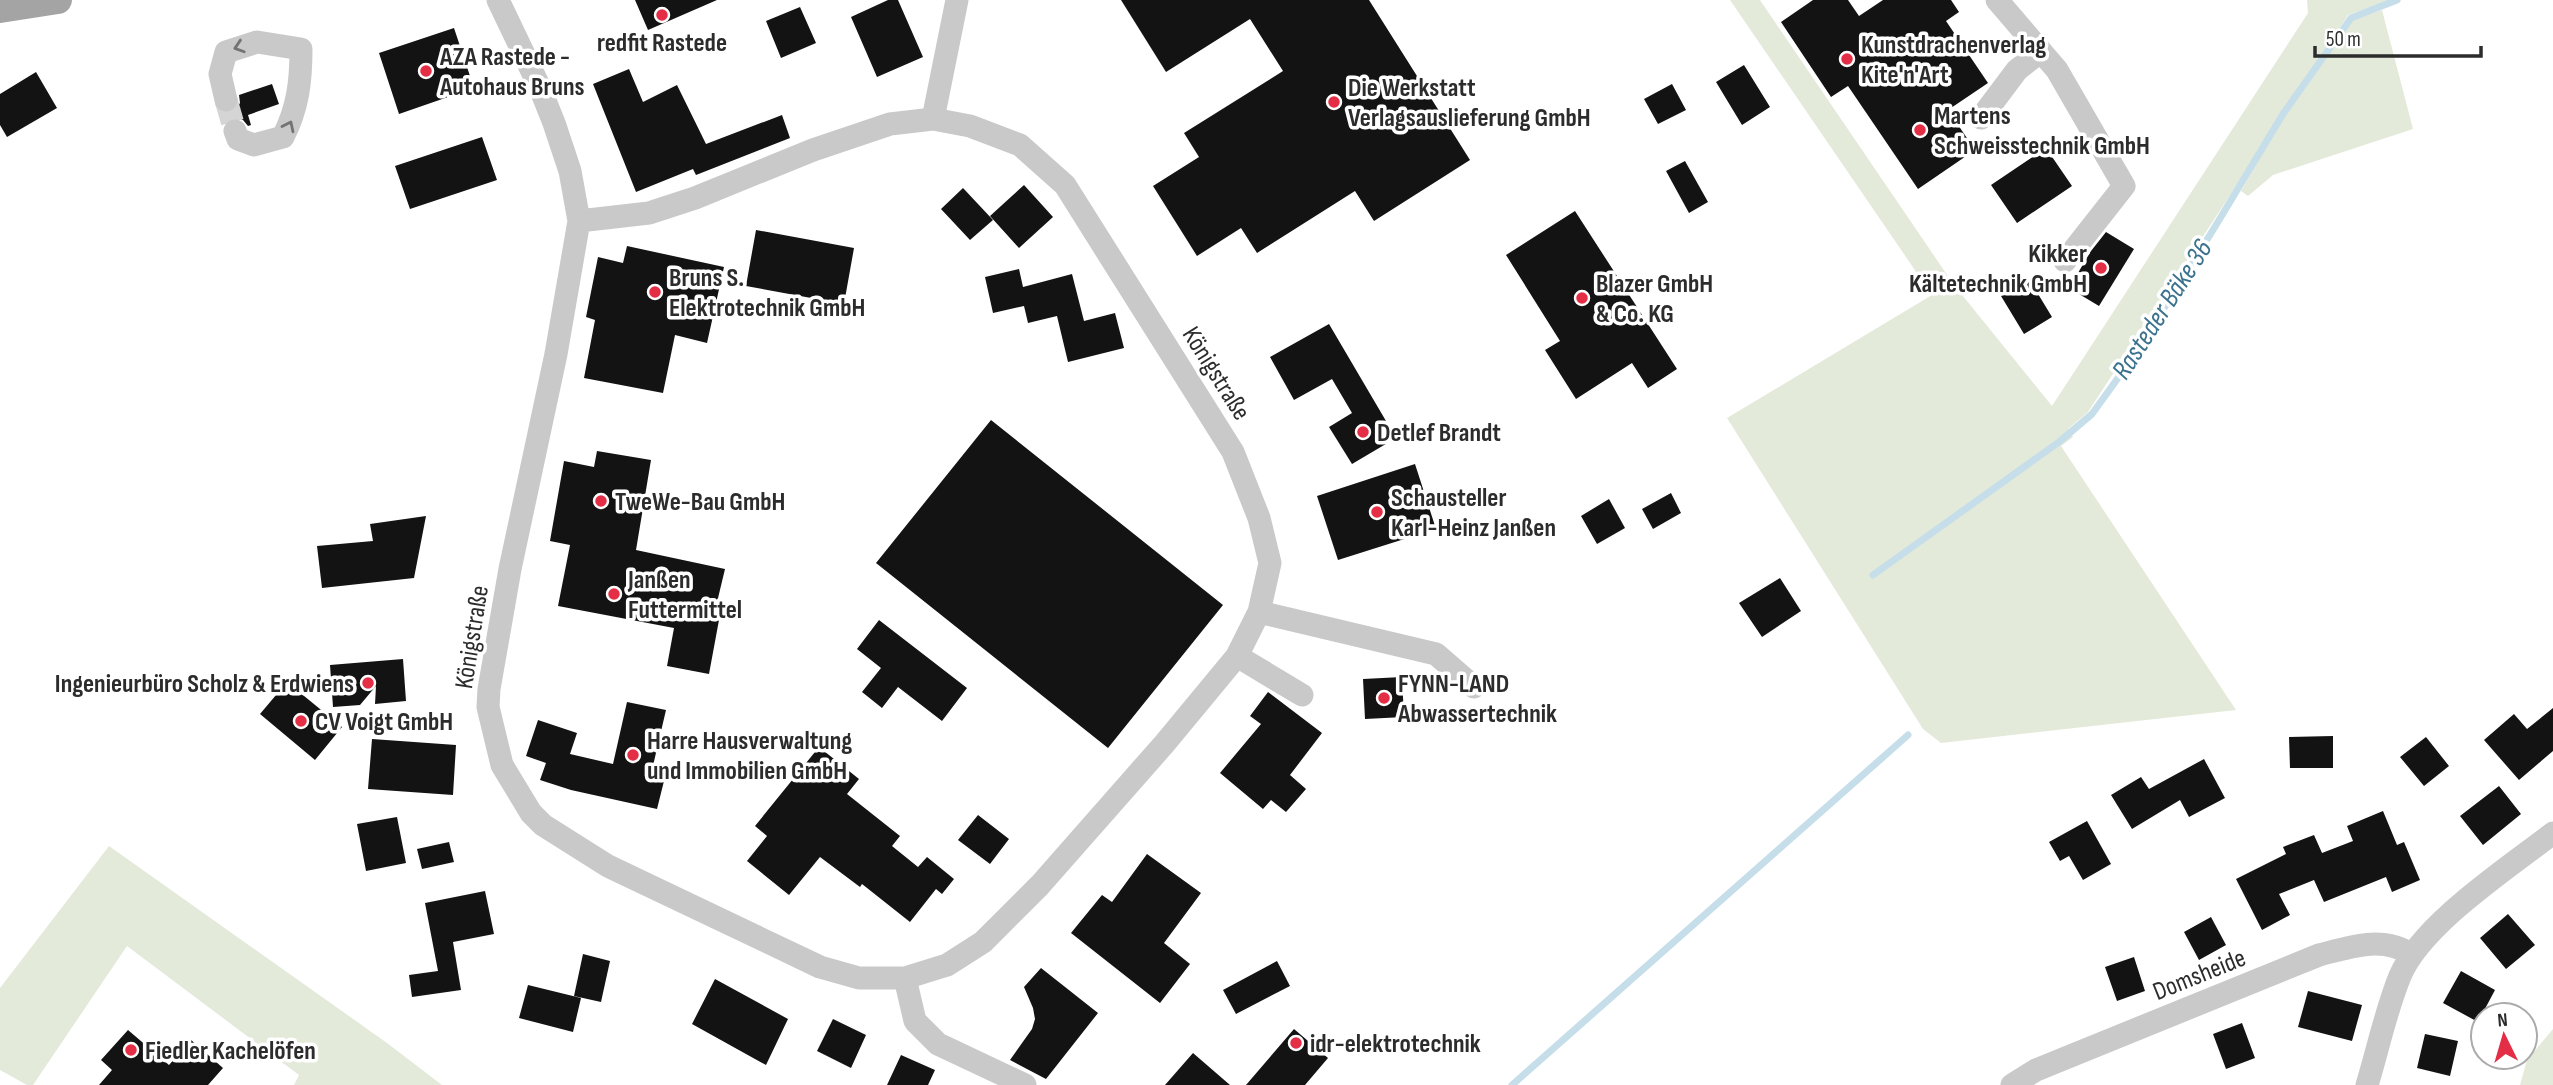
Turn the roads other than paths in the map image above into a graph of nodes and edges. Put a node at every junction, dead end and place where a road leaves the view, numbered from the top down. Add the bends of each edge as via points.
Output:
1 (58, 0) edge
2 (498, 0) edge
3 (957, 0) edge
4 (1997, 0) edge
5 (0, 9) edge
6 (2040, 52) junction
7 (226, 100) tunnel mouth
8 (1981, 118) dead end
9 (933, 119) junction
10 (235, 131) dead end
11 (579, 221) junction
12 (2065, 261) dead end
13 (1259, 612) junction
14 (1237, 656) junction
15 (1474, 687) dead end
16 (1302, 695) dead end
17 (2553, 833) edge
18 (2412, 955) junction
19 (905, 978) junction
20 (1025, 1085) edge
21 (2012, 1085) edge
22 (2367, 1085) edge

1 - 5 main road
2 - 11 street, Königstraße via 554,122
3 - 9 street
4 - 6 street
6 - 8 street via 2017,70
6 - 12 street via 2057,70 2124,186
10 -> 7 street via 238,139 254,145 283,137 293,118 301,81 301,49 257,42 226,52 220,74
9 - 11 street, Königstraße via 890,124 649,213
9 - 13 street, Königstraße via 970,126 1020,145 1065,185 1233,452 1259,518 1270,563
11 - 19 street, Königstraße via 489,689 488,707 502,765 543,825 608,866 820,967 859,978
13 - 14 street, Königstraße
13 - 15 street via 1437,654
14 - 16 street
14 - 19 street, Königstraße via 1040,885 983,942 947,965
17 - 18 street via 2433,929
18 - 21 street, Domsheide via 2379,943 2319,955 2036,1070
18 - 22 street via 2400,976
19 - 20 street via 915,1021 938,1044

